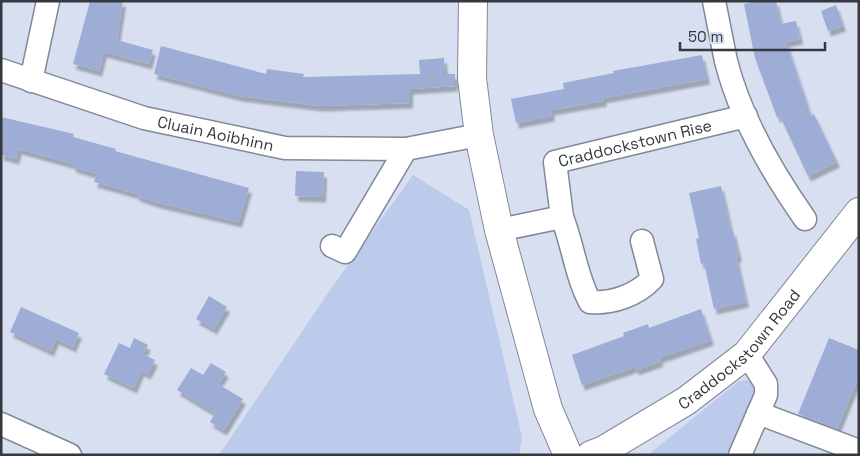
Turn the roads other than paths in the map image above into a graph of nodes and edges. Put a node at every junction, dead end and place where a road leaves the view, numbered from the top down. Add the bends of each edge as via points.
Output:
1 (48, 1) edge
2 (473, 1) edge
3 (714, 1) edge
4 (1, 70) edge
5 (31, 81) junction
6 (746, 116) junction
7 (479, 135) junction
8 (406, 149) junction
9 (859, 212) edge
10 (562, 217) junction
11 (805, 219) dead end
12 (499, 230) junction
13 (642, 241) dead end
14 (339, 249) dead end
15 (747, 354) junction
16 (758, 413) junction
17 (1, 424) edge
18 (859, 451) edge
19 (70, 455) edge
20 (568, 455) edge
21 (591, 455) edge
22 (740, 455) edge

1 - 5 street
2 - 7 main road via 472,78
3 - 6 street via 727,63
4 - 5 street, Cluain Aoibhinn
5 - 8 street, Cluain Aoibhinn via 144,118 285,148
6 - 10 street, Craddockstown Rise via 555,162
6 - 11 street via 780,184
7 - 8 street, Cluain Aoibhinn
7 - 12 main road
8 - 14 street
9 - 15 main road, Craddockstown Road
10 - 12 street
10 - 13 street via 572,242 581,285 590,302 605,304 643,289 652,279
12 - 20 main road via 548,409
15 - 16 street via 766,384 766,395
15 - 21 main road, Craddockstown Road via 686,401
16 - 18 street
16 - 22 street
17 - 19 street

